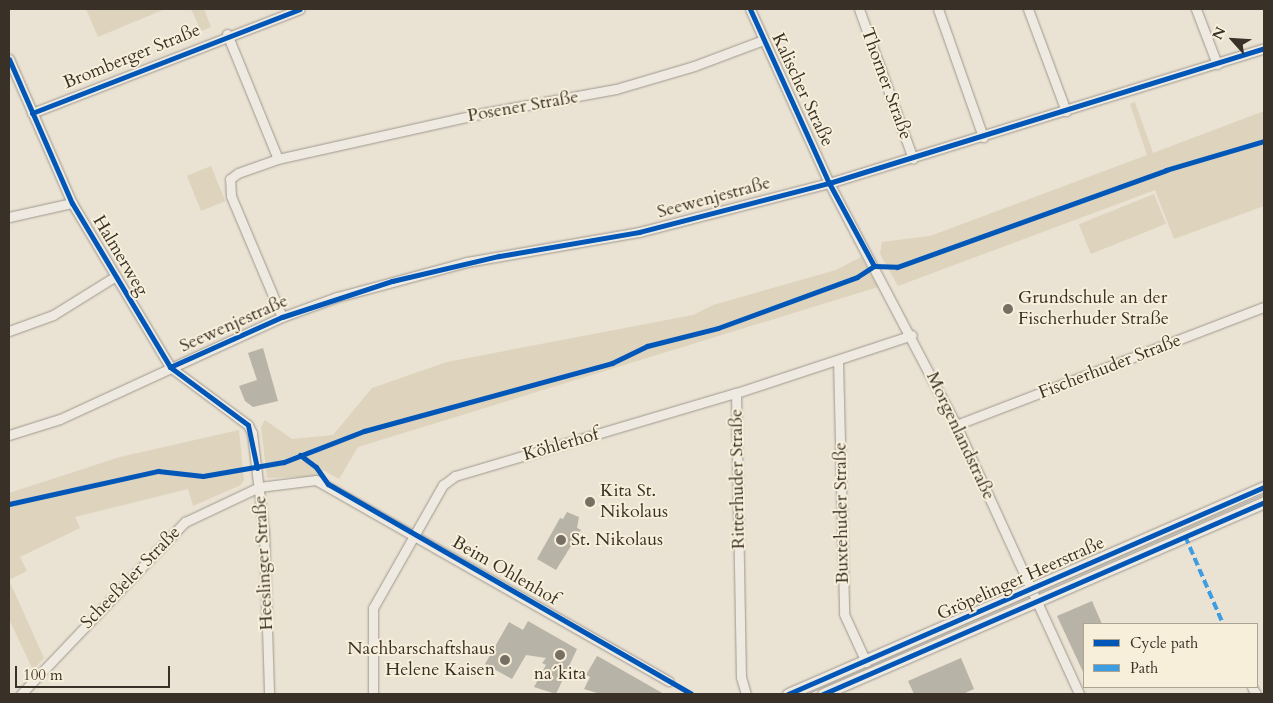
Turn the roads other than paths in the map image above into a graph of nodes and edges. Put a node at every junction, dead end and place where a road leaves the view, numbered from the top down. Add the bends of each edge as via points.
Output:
1 (300, 9) edge
2 (750, 9) edge
3 (860, 9) edge
4 (938, 9) edge
5 (1028, 9) edge
6 (1196, 9) edge
7 (227, 34) junction
8 (763, 40) junction
9 (1264, 48) edge
10 (9, 59) edge
11 (1217, 64) junction
12 (1066, 111) junction
13 (32, 112) junction
14 (983, 136) junction
15 (278, 159) junction
16 (913, 159) junction
17 (829, 183) junction
18 (72, 203) junction
19 (9, 217) edge
20 (116, 276) junction
21 (1264, 308) edge
22 (282, 317) junction
23 (9, 331) edge
24 (912, 336) junction
25 (838, 360) junction
26 (170, 367) junction
27 (736, 393) junction
28 (956, 425) junction
29 (252, 433) joint
30 (9, 435) edge
31 (259, 487) junction
32 (1264, 487) edge
33 (1264, 502) edge
34 (415, 535) junction
35 (1031, 589) junction
36 (1036, 602) junction
37 (866, 662) junction
38 (668, 681) dead end
39 (21, 694) edge
40 (269, 694) edge
41 (373, 694) edge
42 (746, 694) edge
43 (788, 694) edge
44 (823, 694) edge
45 (1078, 694) edge

1 - 7 street, Bromberger Straße
2 - 8 street, Kalischer Straße
3 - 16 street, Thorner Straße
4 - 14 street
5 - 12 street
6 - 11 street
7 - 13 street, Bromberger Straße
7 - 15 street
8 - 15 street, Posener Straße via 694,66 616,89 484,113
8 - 17 street, Kalischer Straße
9 - 11 street, Seewenjestraße
10 - 13 street, Halmerweg
11 - 12 street, Seewenjestraße
12 - 14 street, Seewenjestraße
13 - 18 street, Halmerweg
14 - 16 street, Seewenjestraße
15 - 22 street, Posener Straße via 238,174 228,185
16 - 17 street, Seewenjestraße
17 - 22 street, Seewenjestraße via 639,232 431,271
17 - 24 street, Morgenlandstraße
18 - 19 street
18 - 20 street, Halmerweg
20 - 23 street via 53,315
20 - 26 street, Halmerweg
21 - 28 street, Fischerhuder Straße
22 - 26 street, Seewenjestraße
24 - 25 street, Ritterhuder Straße
24 - 28 street, Morgenlandstraße
25 - 27 street, Ritterhuder Straße
25 - 37 street, Buxtehuder Straße via 844,614
26 - 29 street, Halmerweg via 248,424
26 - 30 street, Seewenjestraße via 60,419
27 - 34 street, Köhlerhof via 455,476 443,486
27 - 42 street, Ritterhuder Straße via 741,677
28 - 35 street, Morgenlandstraße
29 - 31 street, Heeslinger Straße
31 - 34 street, Beim Ohlenhof via 316,480
31 - 39 street, Scheeßeler Straße via 185,522
31 - 40 street, Heeslinger Straße via 264,532
32 - 35 main road, Gröpelinger Heerstraße
33 - 36 main road, Gröpelinger Heerstraße
34 - 38 street, Beim Ohlenhof
34 - 41 street, Köhlerhof via 371,612
35 - 36 street, Morgenlandstraße
35 - 37 main road, Gröpelinger Heerstraße
36 - 44 main road, Gröpelinger Heerstraße
36 - 45 street, Morgenlandstraße
37 - 43 main road, Gröpelinger Heerstraße

